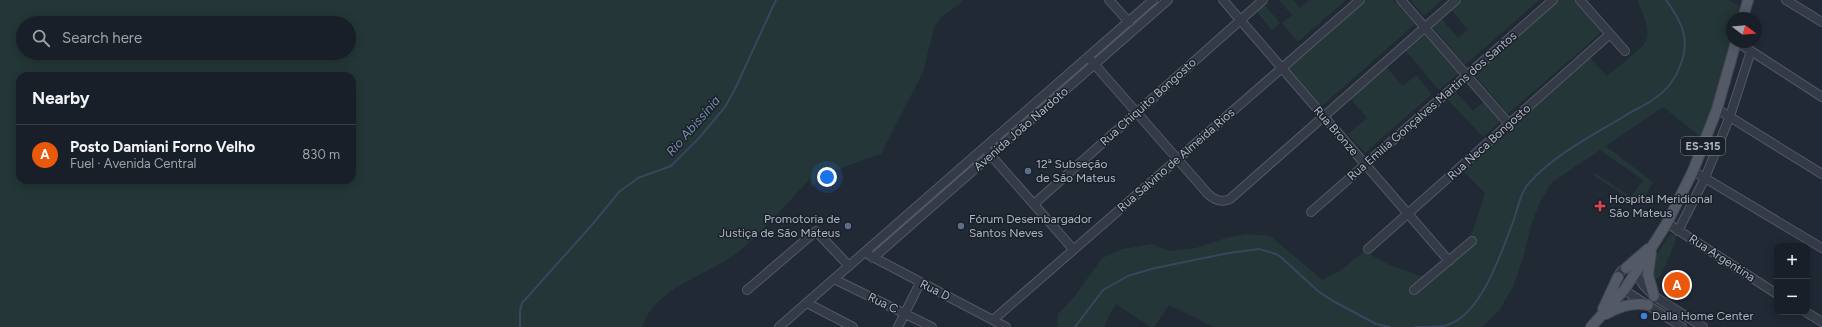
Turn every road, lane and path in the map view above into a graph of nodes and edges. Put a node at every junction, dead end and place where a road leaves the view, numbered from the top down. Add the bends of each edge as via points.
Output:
1 (1109, 0) edge
2 (1153, 0) edge
3 (1168, 0) edge
4 (1223, 0) edge
5 (1263, 0) edge
6 (1360, 0) edge
7 (1401, 0) edge
8 (1456, 0) edge
9 (1553, 0) edge
10 (1580, 0) edge
11 (1748, 0) edge
12 (1786, 0) edge
13 (1745, 12) edge
14 (1240, 20) junction
15 (1129, 22) junction
16 (1822, 22) edge
17 (1425, 27) junction
18 (1610, 34) junction
19 (1734, 48) edge
20 (1746, 48) edge
21 (1625, 51) dead end
22 (1751, 51) junction
23 (1088, 57) junction
24 (1095, 65) junction
25 (1281, 69) junction
26 (1468, 76) junction
27 (1822, 97) edge
28 (1717, 110) junction
29 (1136, 112) junction
30 (1730, 116) junction
31 (1324, 117) junction
32 (1509, 124) junction
33 (985, 148) junction
34 (992, 156) junction
35 (1178, 159) junction
36 (1365, 164) junction
37 (1693, 171) junction
38 (1822, 174) edge
39 (1705, 178) junction
40 (1034, 204) junction
41 (1311, 212) dead end
42 (1409, 213) junction
43 (1667, 223) junction
44 (1678, 231) junction
45 (1472, 241) dead end
46 (1654, 244) junction
47 (1822, 248) edge
48 (1073, 249) junction
49 (1368, 249) dead end
50 (864, 253) junction
51 (873, 258) junction
52 (1449, 261) junction
53 (849, 266) junction
54 (1626, 268) junction
55 (1636, 272) junction
56 (1618, 277) junction
57 (834, 279) junction
58 (920, 283) junction
59 (747, 290) dead end
60 (1414, 290) dead end
61 (1624, 290) junction
62 (1774, 292) edge
63 (1654, 296) junction
64 (807, 303) junction
65 (1648, 305) junction
66 (905, 314) junction
67 (1810, 314) edge
68 (1599, 318) junction
69 (993, 320) junction
70 (1822, 322) edge
71 (779, 327) edge
72 (853, 327) edge
73 (898, 327) edge
74 (932, 327) edge
75 (1006, 327) edge
76 (1591, 327) edge
77 (1682, 327) edge
78 (1703, 327) edge

1 - 15 street
2 - 15 street, Avenida João Nardoto
3 - 24 street, Avenida João Nardoto
4 - 14 street, Rua Bronze
5 - 14 street, Rua Chiquito Bongosto
6 - 25 street, Rua Salvino de Almeida Rios
7 - 17 street
8 - 17 street
9 - 26 street, Rua Emilia Gonçalves Martins dos Santos
10 - 18 street
11 - 13 main road
12 - 16 street
14 - 25 street, Rua Bronze
14 - 29 street, Rua Chiquito Bongosto
15 - 23 street, Avenida João Nardoto
17 - 26 street
17 - 31 street
18 - 21 street
18 - 32 street, Rua Neca Bongosto
19 - 28 main road, ES-315
20 - 22 street
22 - 27 street
22 - 30 street
23 - 24 street
23 - 33 street, Avenida João Nardoto
24 - 29 street
24 - 34 street, Avenida João Nardoto
25 - 31 street, Rua Bronze
25 - 35 street, Rua Salvino de Almeida Rios
26 - 32 street
26 - 36 street, Rua Emilia Gonçalves Martins dos Santos
28 - 30 street
28 - 37 main road, ES-315
29 - 35 street
29 - 40 street, Rua Chiquito Bongosto
30 - 38 street
30 - 39 street
31 - 35 street via 1230,199 1219,201 1208,194
31 - 36 street, Rua Bronze
32 - 42 street, Rua Neca Bongosto
33 - 34 street
33 - 50 street, Avenida João Nardoto
34 - 40 street
34 - 51 street, Avenida João Nardoto
35 - 48 street, Rua Salvino de Almeida Rios
36 - 41 street, Rua Emilia Gonçalves Martins dos Santos
36 - 42 street, Rua Bronze
37 - 39 street
37 - 43 main road, ES-315
39 - 44 street
39 - 47 street
40 - 48 street
42 - 49 street, Rua Neca Bongosto
42 - 52 street, Rua Bronze
43 - 44 street, Rua Argentina
43 - 46 main road, ES-315
44 - 62 street, Rua Argentina
45 - 52 street
46 - 54 main road
46 - 55 main road, ES-315
46 - 63 main road via 1649,259 1648,275
48 - 69 street, Rua Salvino de Almeida Rios
50 - 51 street, Rua D
50 - 53 street, Avenida João Nardoto
51 - 58 street, Rua D
52 - 60 street
53 - 57 street, Avenida João Nardoto
53 - 59 street via 816,231
54 - 55 street via 1632,268
54 - 56 street
55 - 61 main road, ES-315
55 - 63 street
56 - 61 street via 1618,284
56 - 68 main road
57 - 64 street, Avenida João Nardoto
57 - 66 street, Rua C
58 - 66 street
58 - 69 street, Rua D
61 - 65 street
61 - 68 main road, ES-315
63 - 78 street
64 - 71 street, Avenida João Nardoto
64 - 72 street
65 - 68 main road via 1621,306
65 - 77 street
66 - 73 street
66 - 74 street, Rua C
67 - 70 street
68 - 76 main road, ES-315
69 - 75 street, Rua D

